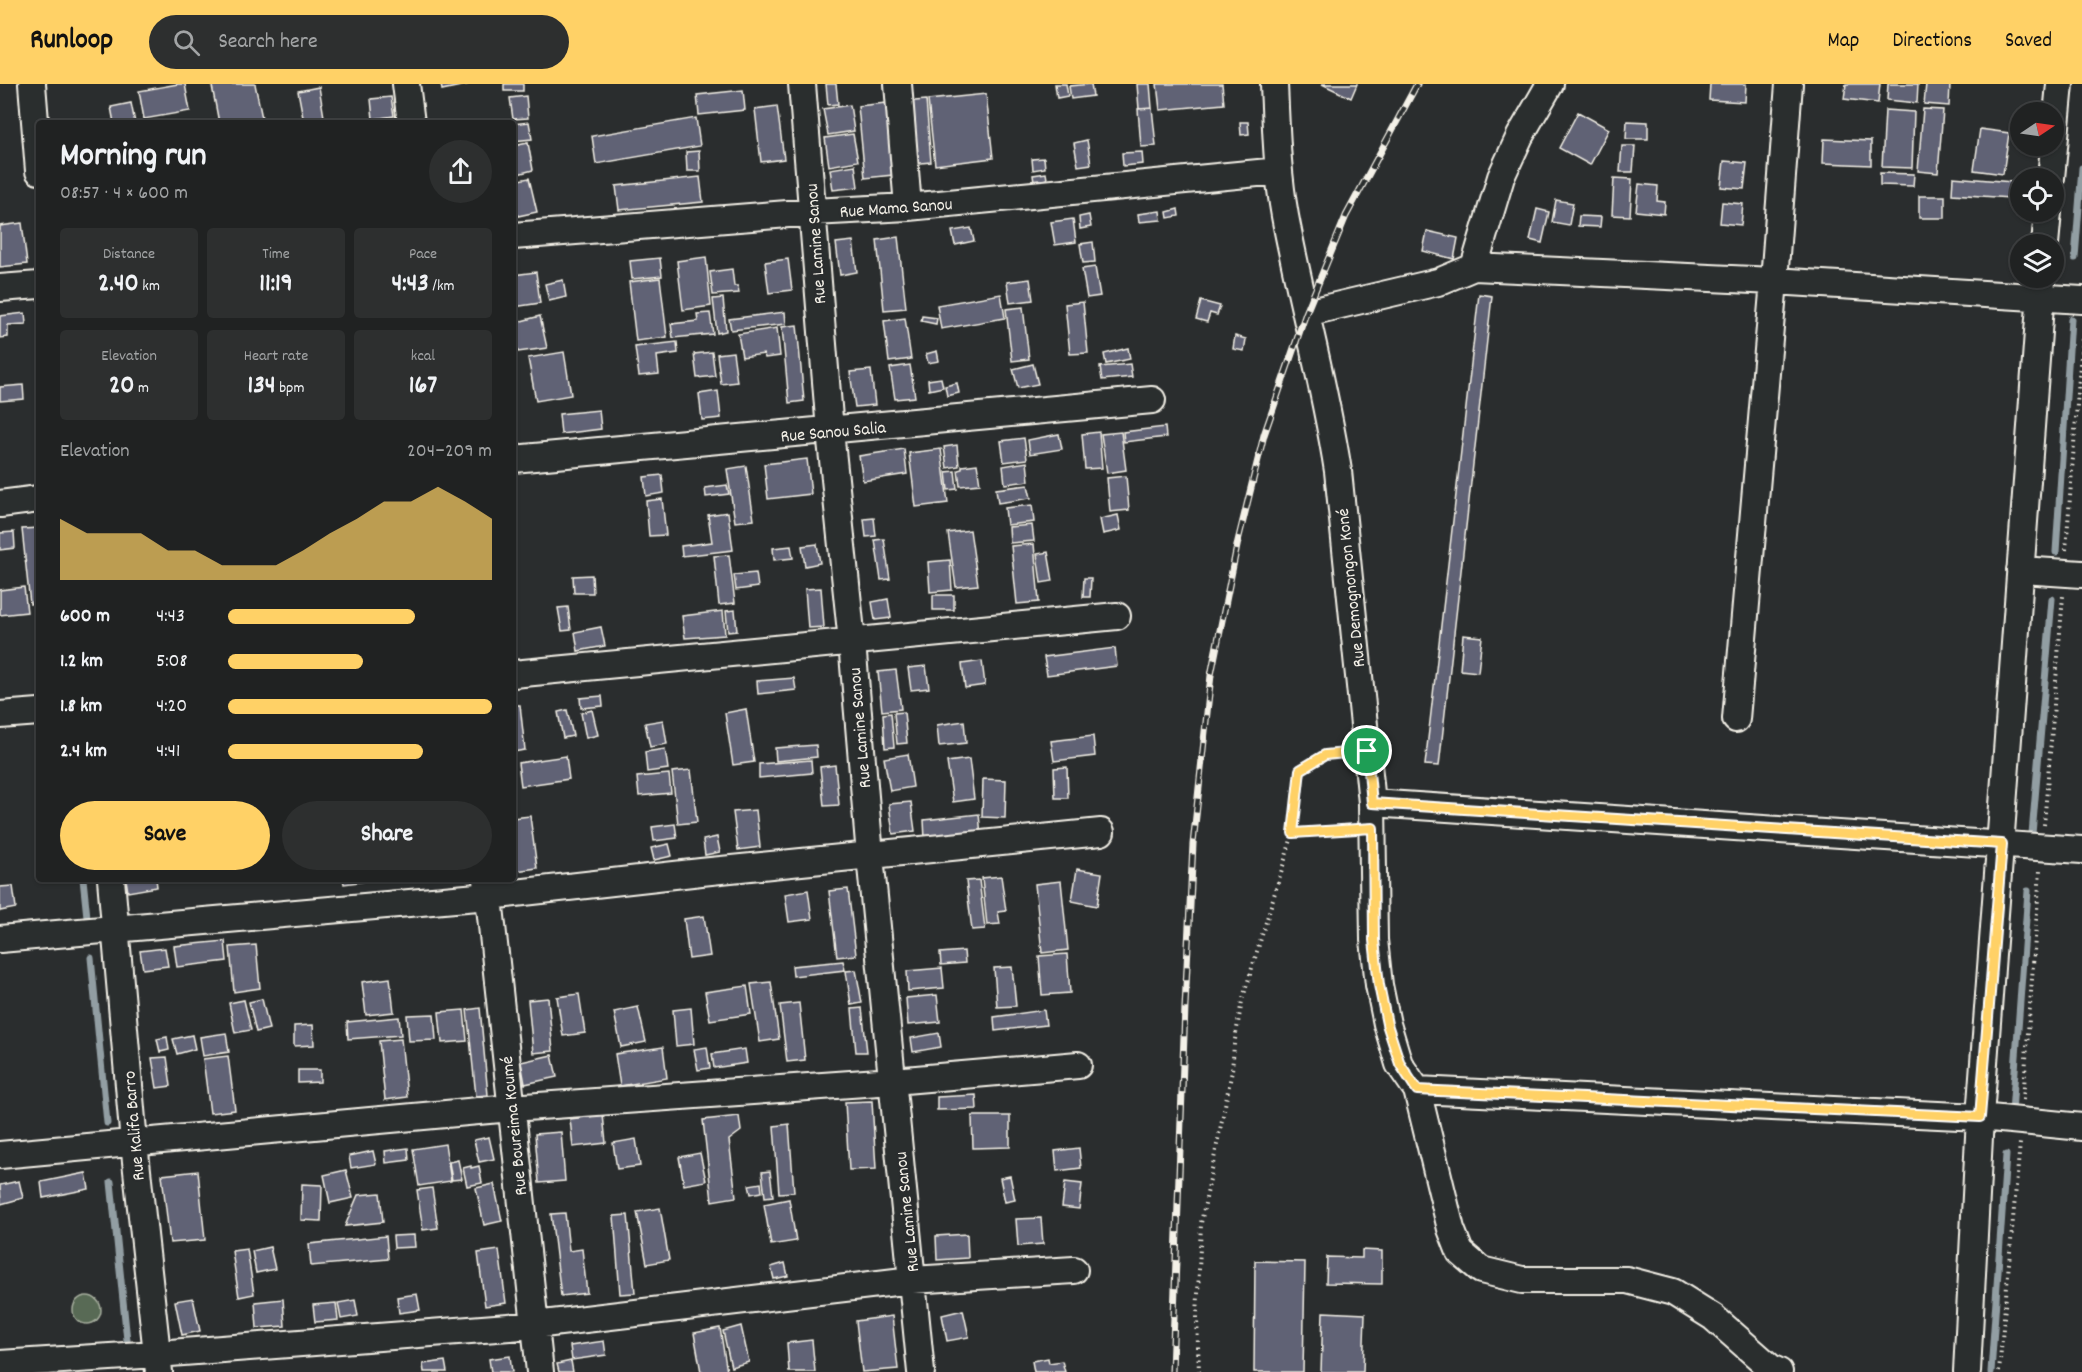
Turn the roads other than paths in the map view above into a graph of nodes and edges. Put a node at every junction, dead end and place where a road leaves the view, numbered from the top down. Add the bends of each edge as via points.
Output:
1 (32, 84) edge
2 (406, 84) edge
3 (802, 84) edge
4 (898, 84) edge
5 (1274, 84) edge
6 (1550, 84) edge
7 (1789, 84) edge
8 (2060, 84) edge
9 (411, 120) edge
10 (36, 134) edge
11 (2052, 168) edge
12 (1279, 171) junction
13 (908, 207) junction
14 (813, 212) junction
15 (516, 236) edge
16 (1474, 267) junction
17 (1774, 281) junction
18 (36, 285) edge
19 (2010, 286) edge
20 (0, 288) edge
21 (2042, 288) edge
22 (2045, 288) edge
23 (2082, 300) edge
24 (1306, 313) junction
25 (1152, 400) dead end
26 (830, 431) junction
27 (516, 459) edge
28 (36, 500) edge
29 (0, 504) edge
30 (2020, 570) junction
31 (2082, 574) edge
32 (1117, 616) dead end
33 (852, 642) junction
34 (516, 674) edge
35 (36, 712) edge
36 (0, 714) edge
37 (1736, 719) dead end
38 (1373, 815) junction
39 (1101, 832) dead end
40 (2002, 844) junction
41 (2082, 850) edge
42 (870, 856) junction
43 (111, 882) edge
44 (488, 888) edge
45 (115, 929) junction
46 (0, 939) edge
47 (1078, 1065) dead end
48 (893, 1081) junction
49 (1417, 1090) junction
50 (511, 1108) junction
51 (1980, 1117) junction
52 (2082, 1127) edge
53 (134, 1143) junction
54 (0, 1155) edge
55 (1074, 1270) dead end
56 (912, 1281) junction
57 (535, 1325) junction
58 (158, 1363) edge
59 (0, 1364) edge
60 (540, 1372) edge
61 (921, 1372) edge
62 (1779, 1372) edge
63 (1967, 1372) edge

1 - 10 street
2 - 9 street
3 - 14 street, Rue Lamine Sanou
4 - 13 street
5 - 12 street, Rue Demognongon Koné
6 - 16 street via 1501,177
7 - 17 street
8 - 11 street
12 - 13 street, Rue Mama Sanou
12 - 24 street, Rue Demognongon Koné
13 - 14 street, Rue Mama Sanou
14 - 15 street, Rue Mama Sanou
14 - 26 street, Rue Lamine Sanou
16 - 17 street
16 - 24 street via 1428,284
17 - 19 street
17 - 37 street
18 - 20 street
21 - 30 street
22 - 23 street
24 - 38 street, Rue Demognongon Koné via 1338,471
25 - 26 street, Rue Sanou Salia
26 - 27 street, Rue Sanou Salia
26 - 33 street, Rue Lamine Sanou
28 - 29 street
30 - 31 street
30 - 40 street
32 - 33 street
33 - 34 street
33 - 42 street, Rue Lamine Sanou
35 - 36 street
38 - 40 street
38 - 49 street, Rue Demognongon Koné via 1374,940 1379,985 1400,1064
39 - 42 street
40 - 41 street
40 - 51 street
42 - 44 street
42 - 48 street, Rue Lamine Sanou
43 - 45 street, Rue Kalifa Barro
44 - 45 street
44 - 50 street, Rue Boureima Koumé
45 - 46 street
45 - 53 street, Rue Kalifa Barro
47 - 48 street
48 - 50 street
48 - 56 street, Rue Lamine Sanou
49 - 51 street
49 - 62 street, Rue Demognongon Koné via 1451,1229 1460,1252 1481,1270 1522,1280 1627,1280 1673,1292 1713,1317
50 - 53 street
50 - 57 street, Rue Boureima Koumé
51 - 52 street
51 - 63 street
53 - 54 street
53 - 58 street, Rue Kalifa Barro
55 - 56 street
56 - 57 street
56 - 61 street, Rue Lamine Sanou
57 - 58 street
57 - 60 street, Rue Boureima Koumé
58 - 59 street

